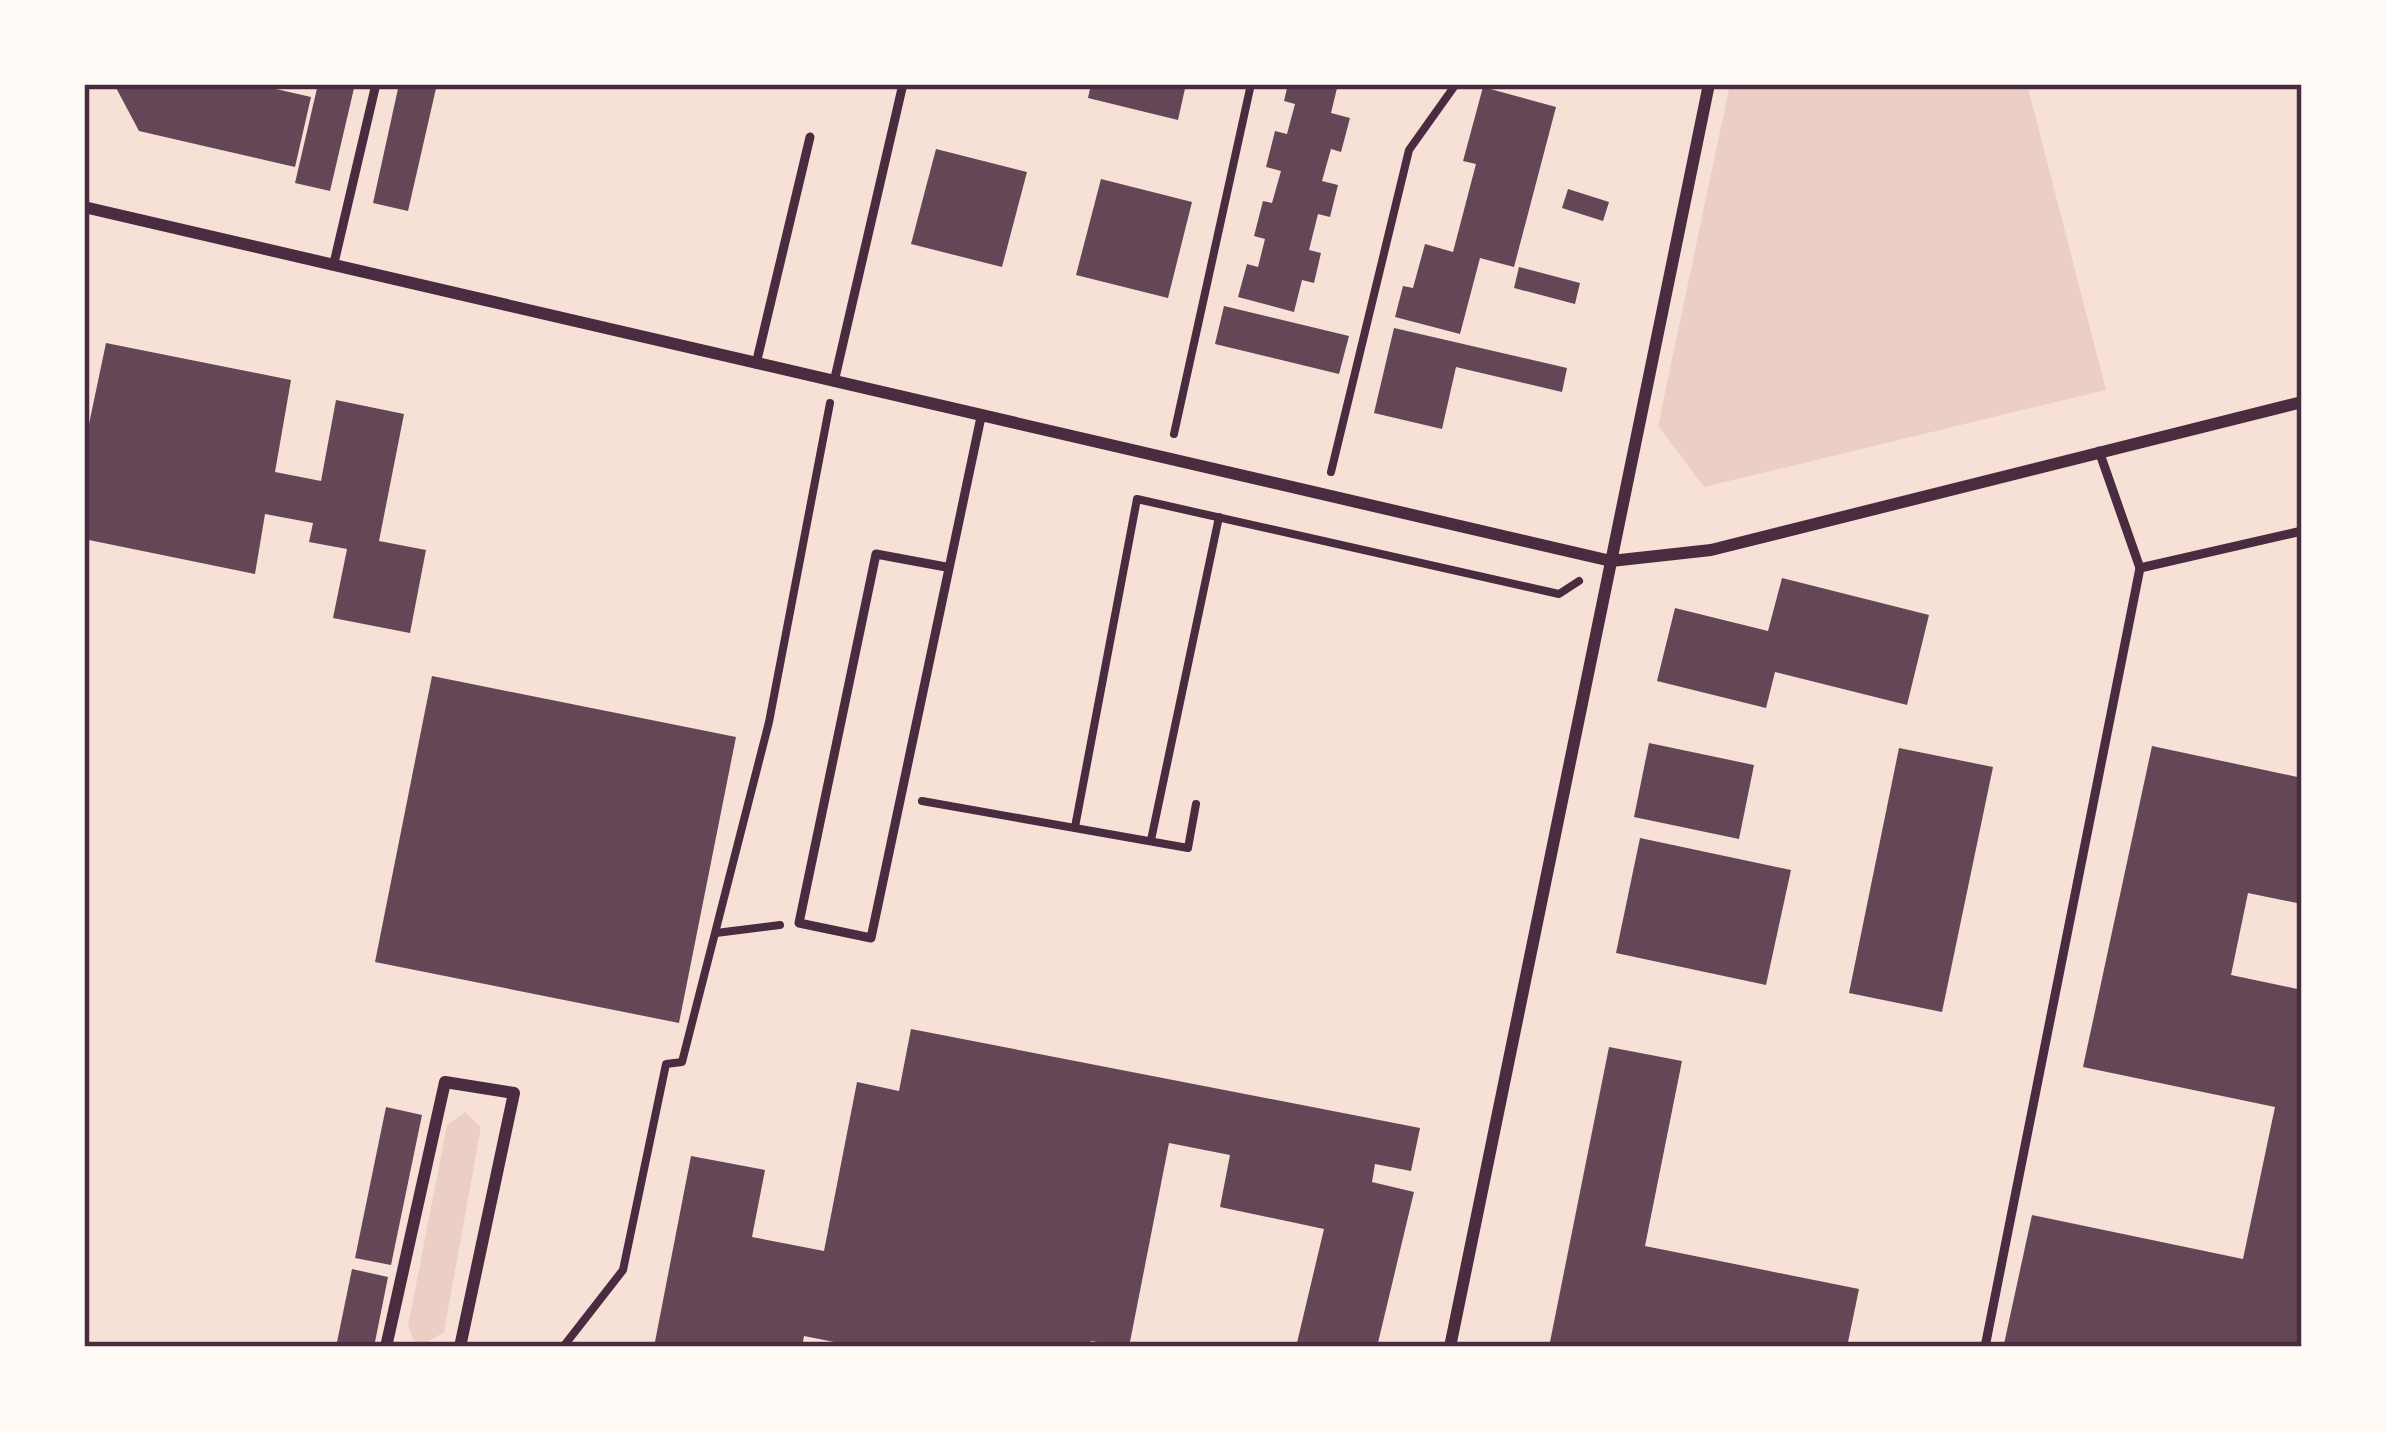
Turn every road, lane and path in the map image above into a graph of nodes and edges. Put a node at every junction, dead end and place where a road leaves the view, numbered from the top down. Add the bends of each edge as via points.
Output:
1 (376, 84) edge
2 (903, 84) edge
3 (1251, 84) edge
4 (1456, 84) edge
5 (1709, 84) edge
6 (810, 137) dead end
7 (84, 207) edge
8 (334, 263) junction
9 (755, 364) junction
10 (834, 382) junction
11 (2302, 402) edge
12 (981, 417) junction
13 (2099, 451) junction
14 (1169, 460) junction
15 (1325, 496) junction
16 (1219, 517) junction
17 (2302, 531) edge
18 (1611, 562) junction
19 (946, 567) junction
20 (2140, 568) junction
21 (897, 796) junction
22 (1196, 804) dead end
23 (1075, 826) junction
24 (1151, 840) junction
25 (799, 923) junction
26 (716, 933) junction
27 (386, 1347) edge
28 (460, 1347) edge
29 (563, 1347) edge
30 (1450, 1347) edge
31 (1985, 1347) edge

1 - 8 lane
2 - 10 lane
3 - 14 path
4 - 15 path via 1408,150
5 - 18 street
6 - 9 lane
7 - 8 street
8 - 9 street
9 - 10 street
10 - 12 street
10 - 26 path via 769,722
11 - 13 street
12 - 14 street
12 - 19 lane
13 - 18 street via 1711,550
13 - 20 lane
14 - 15 street
15 - 18 street
16 - 18 path via 1559,594
16 - 23 path via 1137,499
16 - 24 path
17 - 20 lane
18 - 30 street
19 - 21 lane
19 - 25 lane via 876,554
20 - 31 lane
21 - 23 path
21 - 25 lane via 871,938
22 - 24 path via 1188,848
23 - 24 path
25 - 26 path
26 - 29 path via 682,1062 666,1064 623,1270
27 - 28 street via 445,1082 514,1094

